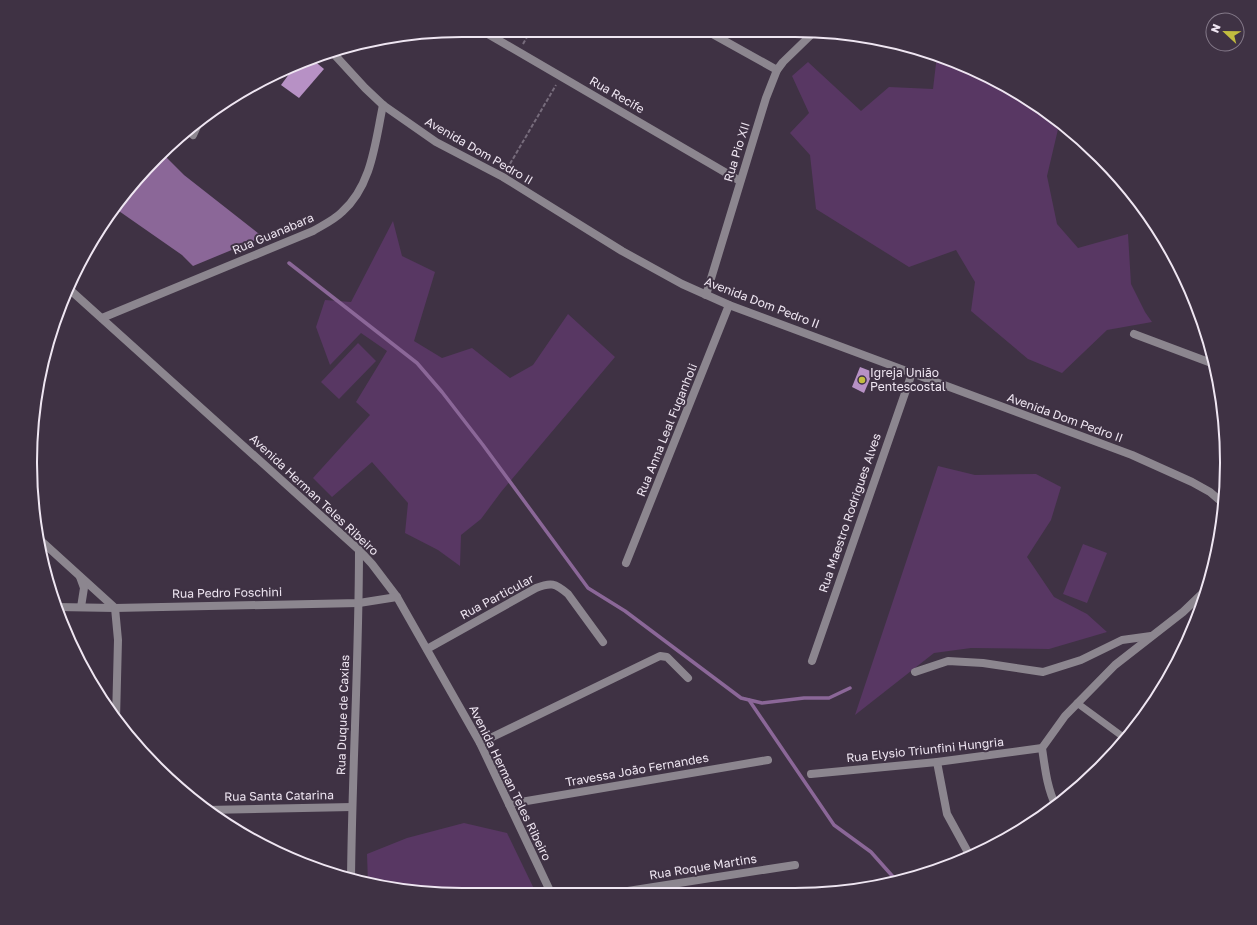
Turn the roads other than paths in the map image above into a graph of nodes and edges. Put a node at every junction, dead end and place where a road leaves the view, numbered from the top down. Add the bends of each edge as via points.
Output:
1 (493, 37) edge
2 (718, 37) edge
3 (808, 38) edge
4 (336, 56) edge
5 (777, 70) junction
6 (383, 105) junction
7 (740, 181) junction
8 (73, 292) edge
9 (706, 294) junction
10 (729, 305) junction
11 (102, 318) junction
12 (1134, 334) dead end
13 (1208, 362) edge
14 (912, 373) junction
15 (1218, 499) edge
16 (45, 544) edge
17 (359, 550) junction
18 (626, 563) dead end
19 (80, 577) junction
20 (397, 597) junction
21 (1197, 598) edge
22 (359, 603) junction
23 (63, 607) edge
24 (80, 608) junction
25 (115, 608) junction
26 (1152, 636) junction
27 (603, 642) dead end
28 (427, 649) junction
29 (812, 661) dead end
30 (915, 672) dead end
31 (688, 678) dead end
32 (1077, 703) junction
33 (116, 709) edge
34 (1121, 735) edge
35 (480, 743) junction
36 (1042, 748) junction
37 (768, 760) dead end
38 (937, 762) junction
39 (811, 774) dead end
40 (1053, 800) edge
41 (509, 804) junction
42 (352, 807) junction
43 (217, 810) edge
44 (967, 851) edge
45 (795, 865) dead end
46 (351, 874) edge
47 (549, 888) edge
48 (647, 888) edge

1 - 7 street, Rua Recife
2 - 5 street
3 - 5 street, Rua Pio XII
4 - 6 street, Avenida Dom Pedro II
5 - 7 street, Rua Pio XII
6 - 9 street, Avenida Dom Pedro II via 436,142 503,178 682,284
6 - 11 street, Rua Guanabara via 368,172 355,198 342,212 314,230
7 - 9 street, Rua Pio XII
8 - 11 street, Avenida Herman Teles Ribeiro
9 - 10 street, Avenida Dom Pedro II
10 - 14 street, Avenida Dom Pedro II
10 - 18 street, Rua Anna Leal Fuganholi
11 - 17 street, Avenida Herman Teles Ribeiro
12 - 13 street
14 - 15 street, Avenida Dom Pedro II via 1132,455 1192,482
14 - 29 street, Rua Maestro Rodrigues Alves
16 - 19 street
17 - 20 street, Avenida Herman Teles Ribeiro
17 - 22 street, Rua Duque de Caxias
19 - 24 street via 84,588
19 - 25 street
20 - 22 street, Rua Pedro Foschini
20 - 28 street, Avenida Herman Teles Ribeiro
21 - 26 street
22 - 25 street, Rua Pedro Foschini
22 - 42 street, Rua Duque de Caxias
23 - 24 street, Rua Pedro Foschini
24 - 25 street, Rua Pedro Foschini
25 - 33 street via 118,640
26 - 30 street via 1122,640 1081,660 1043,672 983,663 948,661
26 - 32 street via 1115,665
27 - 28 street, Rua Particular via 568,594 554,585 547,584
28 - 35 street, Avenida Herman Teles Ribeiro
31 - 35 street via 667,657 660,656
32 - 34 lane
32 - 36 street
35 - 41 street, Avenida Herman Teles Ribeiro
36 - 38 street, Rua Elysio Triunfini Hungria
36 - 40 street via 1046,776
37 - 41 street, Travessa João Fernandes
38 - 39 street, Rua Elysio Triunfini Hungria
38 - 44 street via 947,814
41 - 47 street, Avenida Herman Teles Ribeiro
42 - 43 street, Rua Santa Catarina
42 - 46 street, Rua Duque de Caxias
45 - 48 street, Rua Roque Martins

